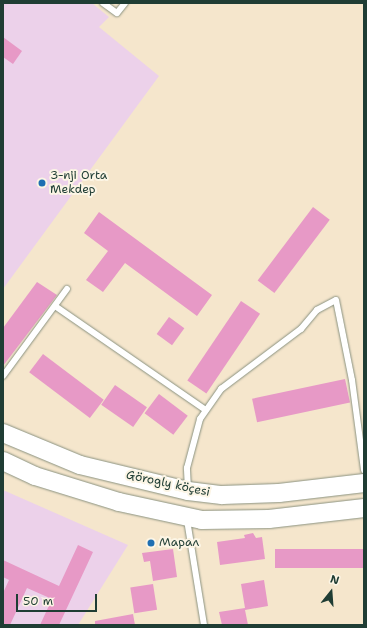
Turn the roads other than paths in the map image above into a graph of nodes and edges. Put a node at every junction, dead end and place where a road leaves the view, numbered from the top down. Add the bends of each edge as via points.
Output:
1 (103, 3) edge
2 (125, 3) edge
3 (67, 290) dead end
4 (55, 306) junction
5 (3, 376) edge
6 (206, 410) junction
7 (3, 433) edge
8 (3, 461) edge
9 (364, 470) edge
10 (364, 483) edge
11 (188, 491) junction
12 (364, 508) edge
13 (187, 518) junction
14 (204, 625) edge

1 - 2 lane via 116,13
3 - 4 lane
4 - 5 lane
4 - 6 lane
6 - 9 lane via 221,388 301,329 317,310 336,300 352,380
6 - 11 lane via 200,419 187,468
7 - 11 main road, Görogly köçesi via 80,465
8 - 13 main road via 35,476 111,500
10 - 11 main road, Görogly köçesi via 279,493 222,495
12 - 13 main road via 236,522
13 - 14 lane

